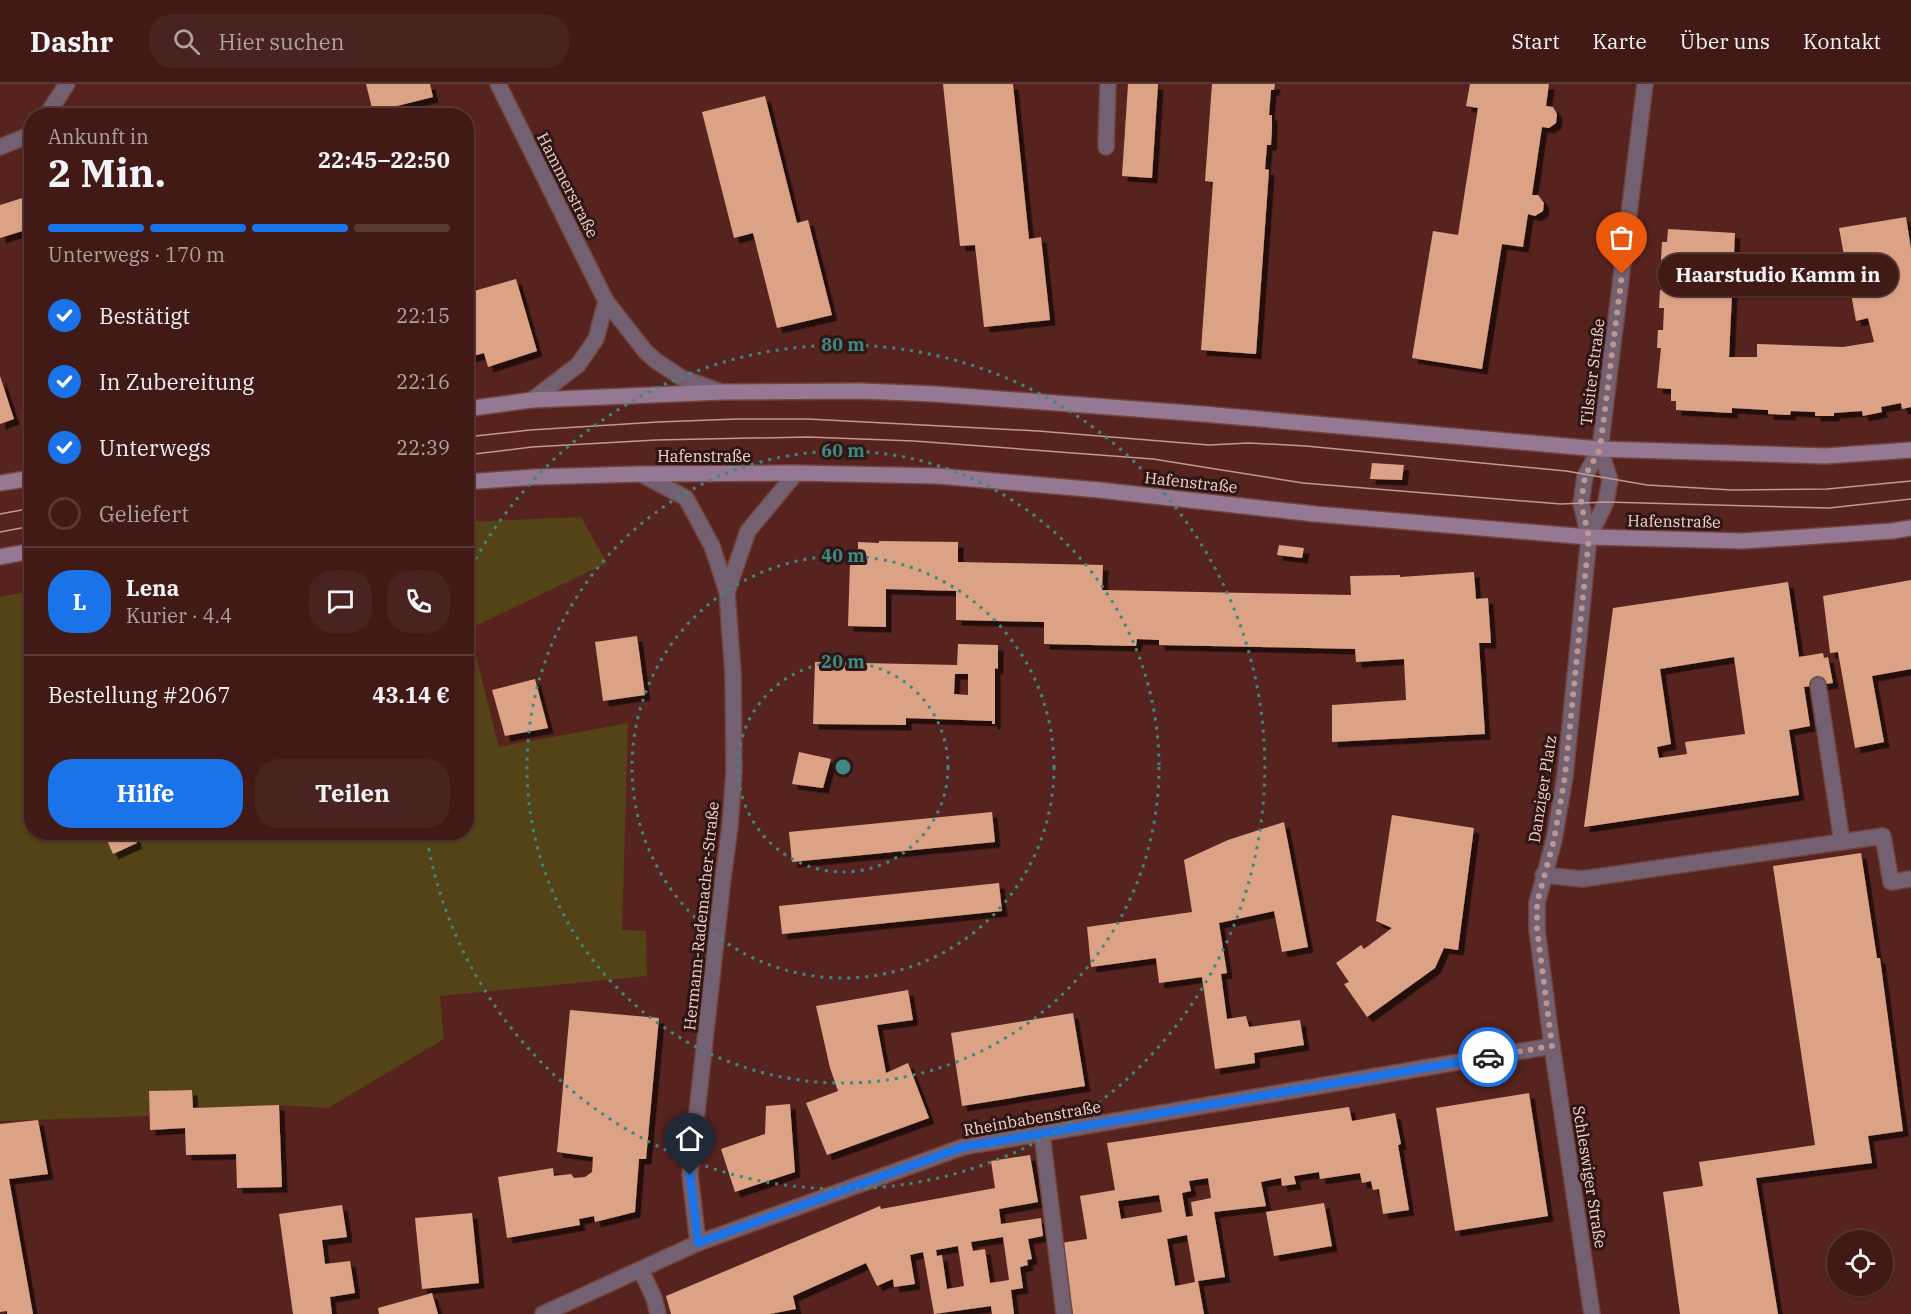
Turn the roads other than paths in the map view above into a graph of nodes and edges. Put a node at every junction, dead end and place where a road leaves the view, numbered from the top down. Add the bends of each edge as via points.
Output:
1 (67, 84) edge
2 (501, 84) edge
3 (1108, 84) edge
4 (1645, 84) edge
5 (51, 108) edge
6 (24, 137) edge
7 (0, 147) edge
8 (1106, 147) dead end
9 (606, 301) junction
10 (722, 392) junction
11 (532, 400) junction
12 (474, 408) edge
13 (1600, 449) junction
14 (1911, 450) edge
15 (796, 473) junction
16 (641, 474) junction
17 (24, 479) edge
18 (474, 481) edge
19 (0, 483) edge
20 (1911, 528) edge
21 (1589, 537) junction
22 (24, 552) edge
23 (0, 557) edge
24 (727, 592) junction
25 (1818, 685) dead end
26 (1842, 842) junction
27 (1543, 875) junction
28 (1911, 879) edge
29 (1552, 1046) junction
30 (1042, 1134) junction
31 (698, 1243) junction
32 (641, 1270) junction
33 (543, 1314) edge
34 (658, 1314) edge
35 (1064, 1314) edge
36 (1592, 1314) edge

1 - 5 street
2 - 9 street, Hammerstraße
3 - 8 street
4 - 13 street, Tilsiter Straße
6 - 7 street
9 - 10 street, Hammerstraße via 656,361 682,378
9 - 11 street via 596,339 578,365
10 - 11 main road
10 - 13 main road via 935,394
11 - 12 main road
13 - 14 main road via 1826,456
13 - 21 street, Danziger Platz via 1585,476 1581,503
13 - 21 street, Danziger Platz via 1610,480 1606,502
15 - 16 main road, Hafenstraße
15 - 21 main road, Hafenstraße via 949,477
15 - 24 street, Hermann-Rademacher-Straße via 748,531
16 - 18 main road, Hafenstraße
16 - 24 street, Hermann-Rademacher-Straße via 686,498 712,546
17 - 19 main road
20 - 21 main road, Hafenstraße via 1743,541
21 - 27 street, Danziger Platz via 1565,776 1554,840
22 - 23 main road
24 - 31 street, Hermann-Rademacher-Straße via 734,771 690,1175
25 - 26 street
26 - 27 street via 1582,879
26 - 28 street via 1883,836 1891,882
27 - 29 street, Danziger Platz via 1537,929
29 - 30 street, Rheinbabenstraße
29 - 36 street, Schleswiger Straße
30 - 31 street, Rheinbabenstraße via 963,1147
30 - 35 street
31 - 32 street, Rheinbabenstraße
32 - 33 street, Rheinbabenstraße
32 - 34 street

